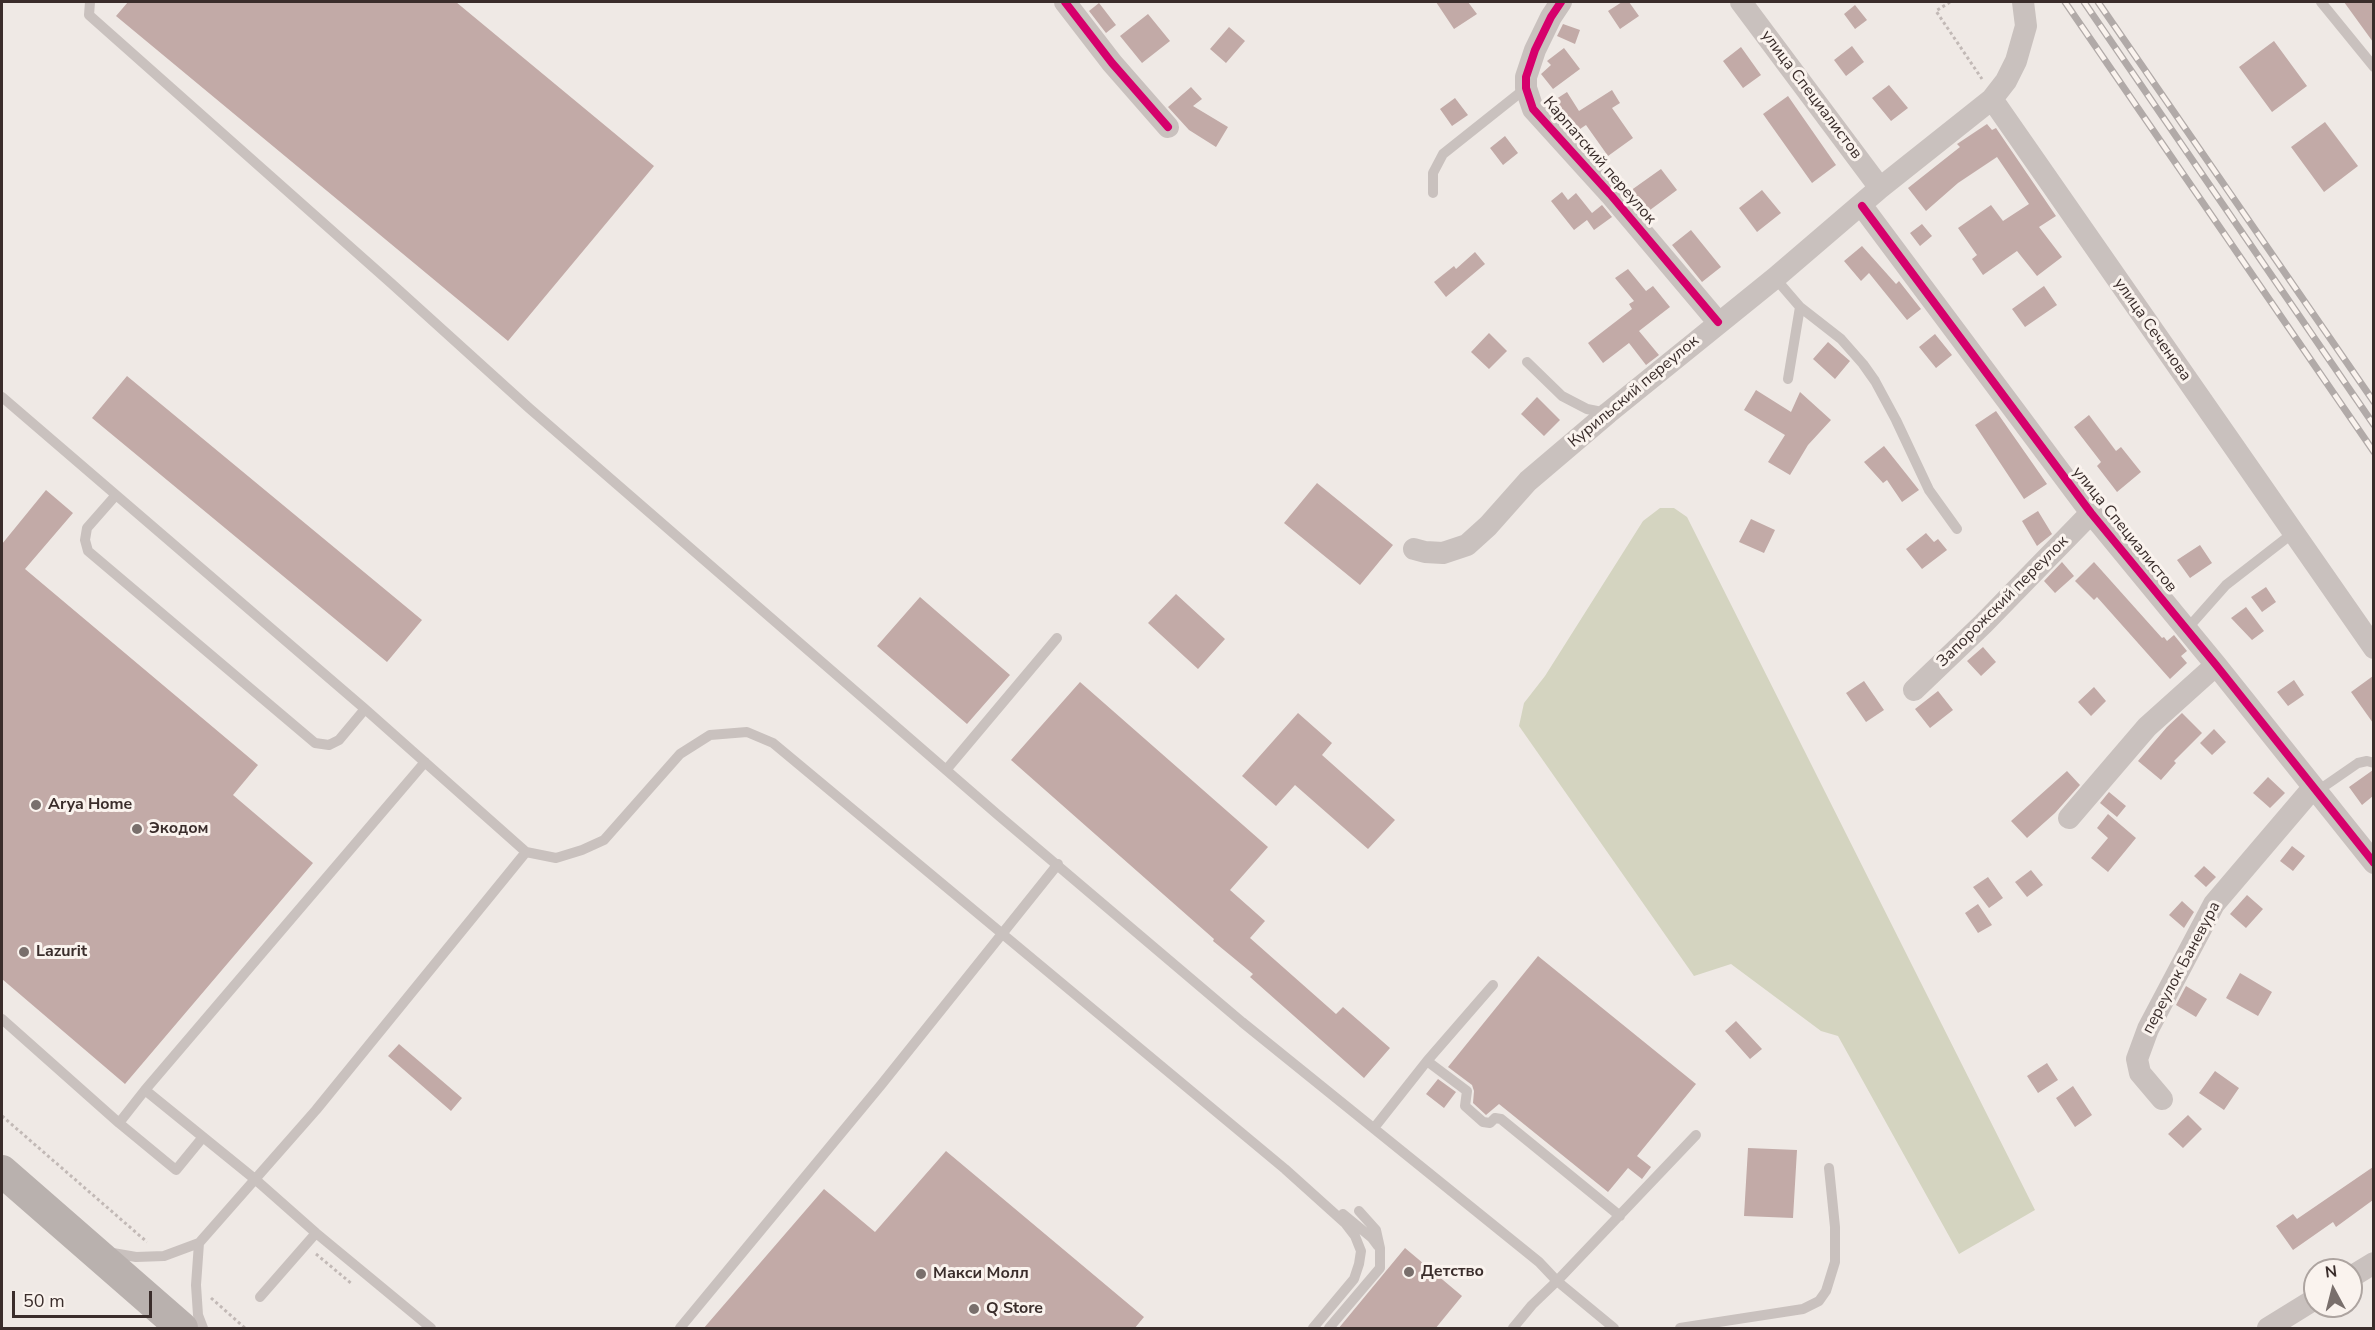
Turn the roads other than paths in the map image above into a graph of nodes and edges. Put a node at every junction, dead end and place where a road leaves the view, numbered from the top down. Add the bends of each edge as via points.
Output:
1 (90, 2) edge
2 (1065, 2) edge
3 (1561, 2) edge
4 (1741, 2) edge
5 (2023, 2) edge
6 (2321, 2) edge
7 (2373, 67) edge
8 (1526, 88) junction
9 (1992, 99) junction
10 (1168, 127) dead end
11 (1880, 188) junction
12 (1433, 192) dead end
13 (1862, 206) junction
14 (1775, 278) junction
15 (1800, 308) junction
16 (1718, 322) junction
17 (1527, 362) dead end
18 (1788, 379) dead end
19 (4, 401) edge
20 (1608, 413) junction
21 (116, 495) junction
22 (2091, 513) junction
23 (1957, 529) dead end
24 (2293, 533) junction
25 (1414, 549) dead end
26 (2187, 629) junction
27 (1057, 638) dead end
28 (2373, 648) edge
29 (2216, 665) junction
30 (1914, 690) dead end
31 (365, 709) junction
32 (425, 762) junction
33 (2373, 763) edge
34 (946, 770) junction
35 (2314, 790) junction
36 (2069, 818) dead end
37 (526, 852) junction
38 (2373, 863) edge
39 (1058, 864) junction
40 (1003, 933) junction
41 (1493, 985) dead end
42 (2, 1019) edge
43 (1427, 1060) junction
44 (145, 1090) junction
45 (2162, 1099) dead end
46 (119, 1123) junction
47 (1374, 1128) junction
48 (1696, 1135) dead end
49 (203, 1137) junction
50 (1829, 1168) dead end
51 (2, 1171) edge
52 (256, 1180) junction
53 (1313, 1193) junction
54 (1359, 1211) dead end
55 (1620, 1216) junction
56 (316, 1233) junction
57 (199, 1243) junction
58 (1380, 1248) junction
59 (92, 1250) junction
60 (1557, 1281) junction
61 (260, 1297) dead end
62 (2303, 1307) edge
63 (182, 1329) edge
64 (203, 1329) edge
65 (431, 1329) edge
66 (680, 1329) edge
67 (1313, 1329) edge
68 (1329, 1329) edge
69 (1513, 1329) edge
70 (1614, 1329) edge
71 (1680, 1329) edge
72 (2268, 1329) edge

1 - 34 lane via 89,15 529,408
2 - 10 street
3 - 8 street, Карпатский переулок via 1535,50
4 - 11 street, улица Специалистов
5 - 9 street via 2025,26 2016,61
6 - 7 lane
8 - 12 lane via 1443,154 1433,173
8 - 16 street, Карпатский переулок via 1533,109
9 - 11 street, Курильский переулок
9 - 24 street, улица Сеченова
11 - 13 street, Курильский переулок
13 - 14 street, Курильский переулок
13 - 22 street, улица Специалистов
14 - 15 lane
14 - 16 street, Курильский переулок
15 - 18 lane
15 - 23 lane via 1840,339 1863,364 1896,420 1929,490
16 - 20 street, Курильский переулок
17 - 20 lane via 1562,396 1587,409
19 - 21 lane
20 - 25 street, Курильский переулок via 1528,480 1467,545 1443,553
21 - 31 lane
21 - 31 lane via 87,528 88,551 315,743 329,746 339,740
22 - 26 street, улица Специалистов
22 - 30 street, Запорожский переулок
24 - 26 lane via 2226,585
24 - 28 street, улица Сеченова
26 - 29 street, улица Специалистов
27 - 34 lane
29 - 35 street, улица Специалистов
29 - 36 street via 2147,727
31 - 32 lane
32 - 37 lane
32 - 44 lane
33 - 35 lane via 2358,763
34 - 39 lane
35 - 38 street, улица Специалистов
35 - 45 street, переулок Баневура via 2214,904 2148,1029 2137,1059 2140,1073
37 - 40 lane via 556,858 604,840 680,754 710,735 747,732 773,743
37 - 52 lane
39 - 40 lane
39 - 47 lane via 1242,1022
40 - 53 lane
40 - 66 lane
41 - 43 lane
42 - 46 lane
43 - 47 lane
43 - 55 lane via 1467,1091 1466,1106 1483,1122 1501,1119
44 - 46 lane
44 - 49 lane
46 - 49 lane via 176,1170
47 - 60 lane via 1539,1262
48 - 55 lane
49 - 52 lane
50 - 71 lane via 1835,1262 1820,1301 1803,1309
51 - 59 main road
52 - 56 lane
52 - 57 lane
53 - 58 lane
53 - 67 lane via 1345,1223 1361,1251 1354,1279
54 - 58 lane via 1376,1230
55 - 60 lane
56 - 61 lane
56 - 65 lane
57 - 59 lane via 164,1256 136,1257
57 - 64 lane via 196,1285
58 - 68 lane via 1380,1268
59 - 63 main road
60 - 69 lane
60 - 70 lane
62 - 72 street

